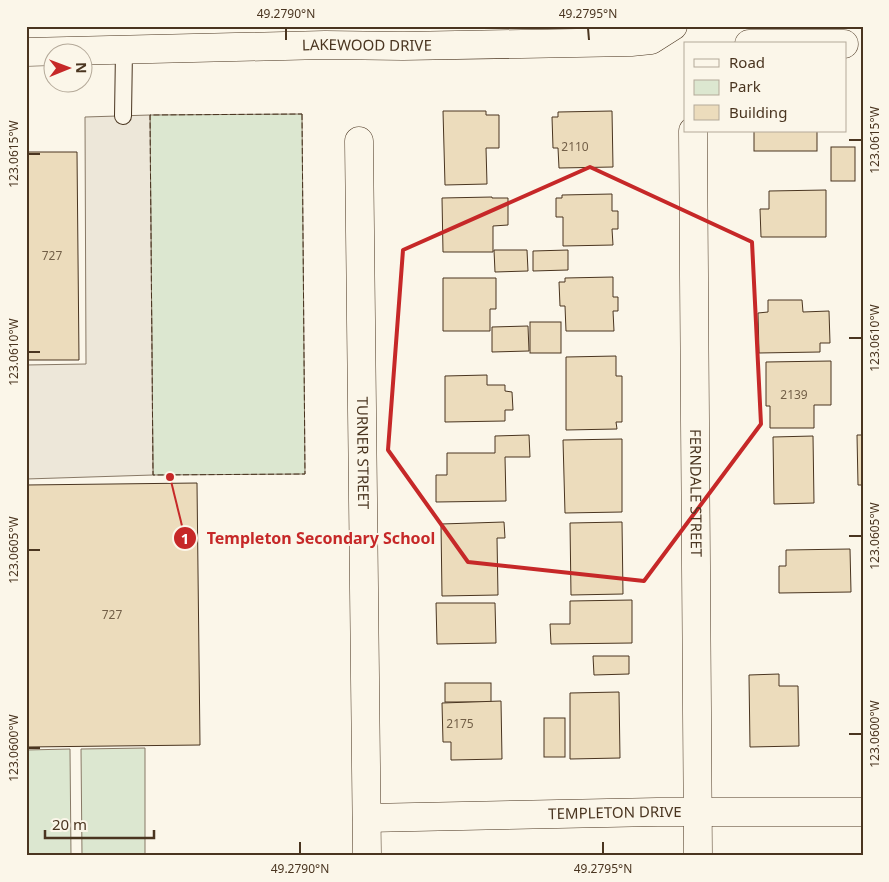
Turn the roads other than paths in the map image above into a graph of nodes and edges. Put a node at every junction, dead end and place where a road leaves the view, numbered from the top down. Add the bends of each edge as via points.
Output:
1 (673, 26) edge
2 (359, 36) edge
3 (846, 44) edge
4 (863, 44) edge
5 (124, 50) junction
6 (26, 52) edge
7 (123, 116) dead end
8 (693, 132) edge
9 (359, 141) dead end
10 (697, 811) junction
11 (863, 812) edge
12 (367, 818) junction
13 (367, 856) edge
14 (698, 856) edge

1 - 2 street, LAKEWOOD DRIVE via 652,40 631,42
2 - 5 street, LAKEWOOD DRIVE
3 - 4 street
5 - 6 street, LAKEWOOD DRIVE
5 - 7 lane
8 - 10 street, FERNDALE STREET
9 - 12 street, TURNER STREET
10 - 11 street, TEMPLETON DRIVE
10 - 12 street, TEMPLETON DRIVE
10 - 14 street, FERNDALE STREET
12 - 13 street, TURNER STREET

